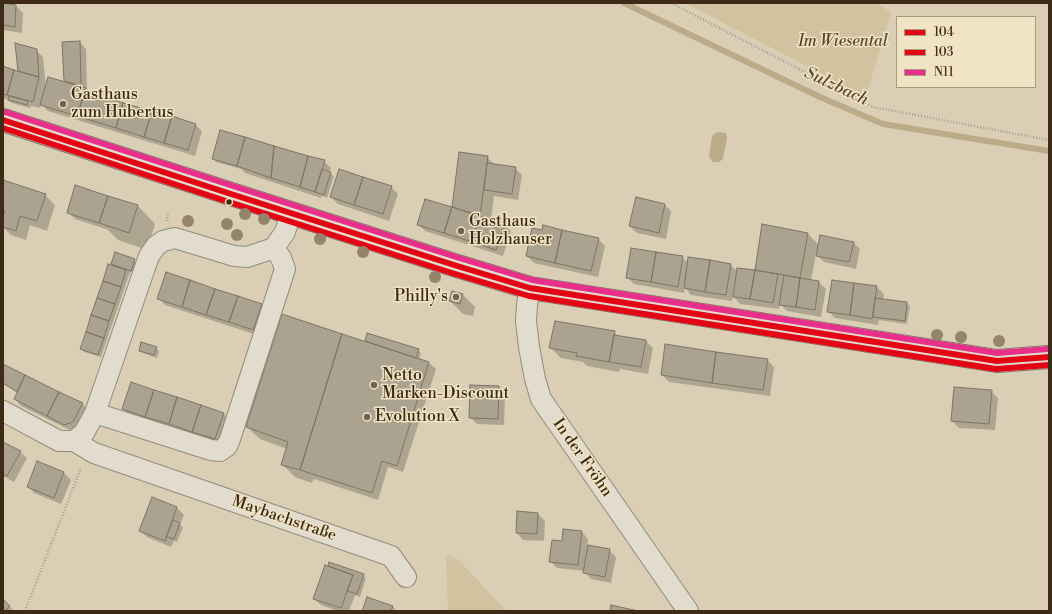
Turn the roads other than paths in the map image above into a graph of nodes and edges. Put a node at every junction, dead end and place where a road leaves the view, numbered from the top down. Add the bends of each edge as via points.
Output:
1 (3, 120) edge
2 (291, 213) junction
3 (274, 248) junction
4 (530, 288) junction
5 (1049, 357) edge
6 (3, 411) edge
7 (95, 413) junction
8 (74, 441) junction
9 (406, 577) dead end
10 (688, 611) edge

1 - 2 main road
2 - 3 street via 285,232
2 - 4 main road
3 - 7 street via 247,257 234,256 175,238 156,246 149,256
3 - 7 street via 285,269 226,446 220,451 211,450
4 - 5 main road via 997,361
4 - 10 street, In der Fröhn via 526,321 530,353 541,399
6 - 8 street via 59,441
7 - 8 street via 84,433
8 - 9 street, Maybachstraße via 94,452 391,556

